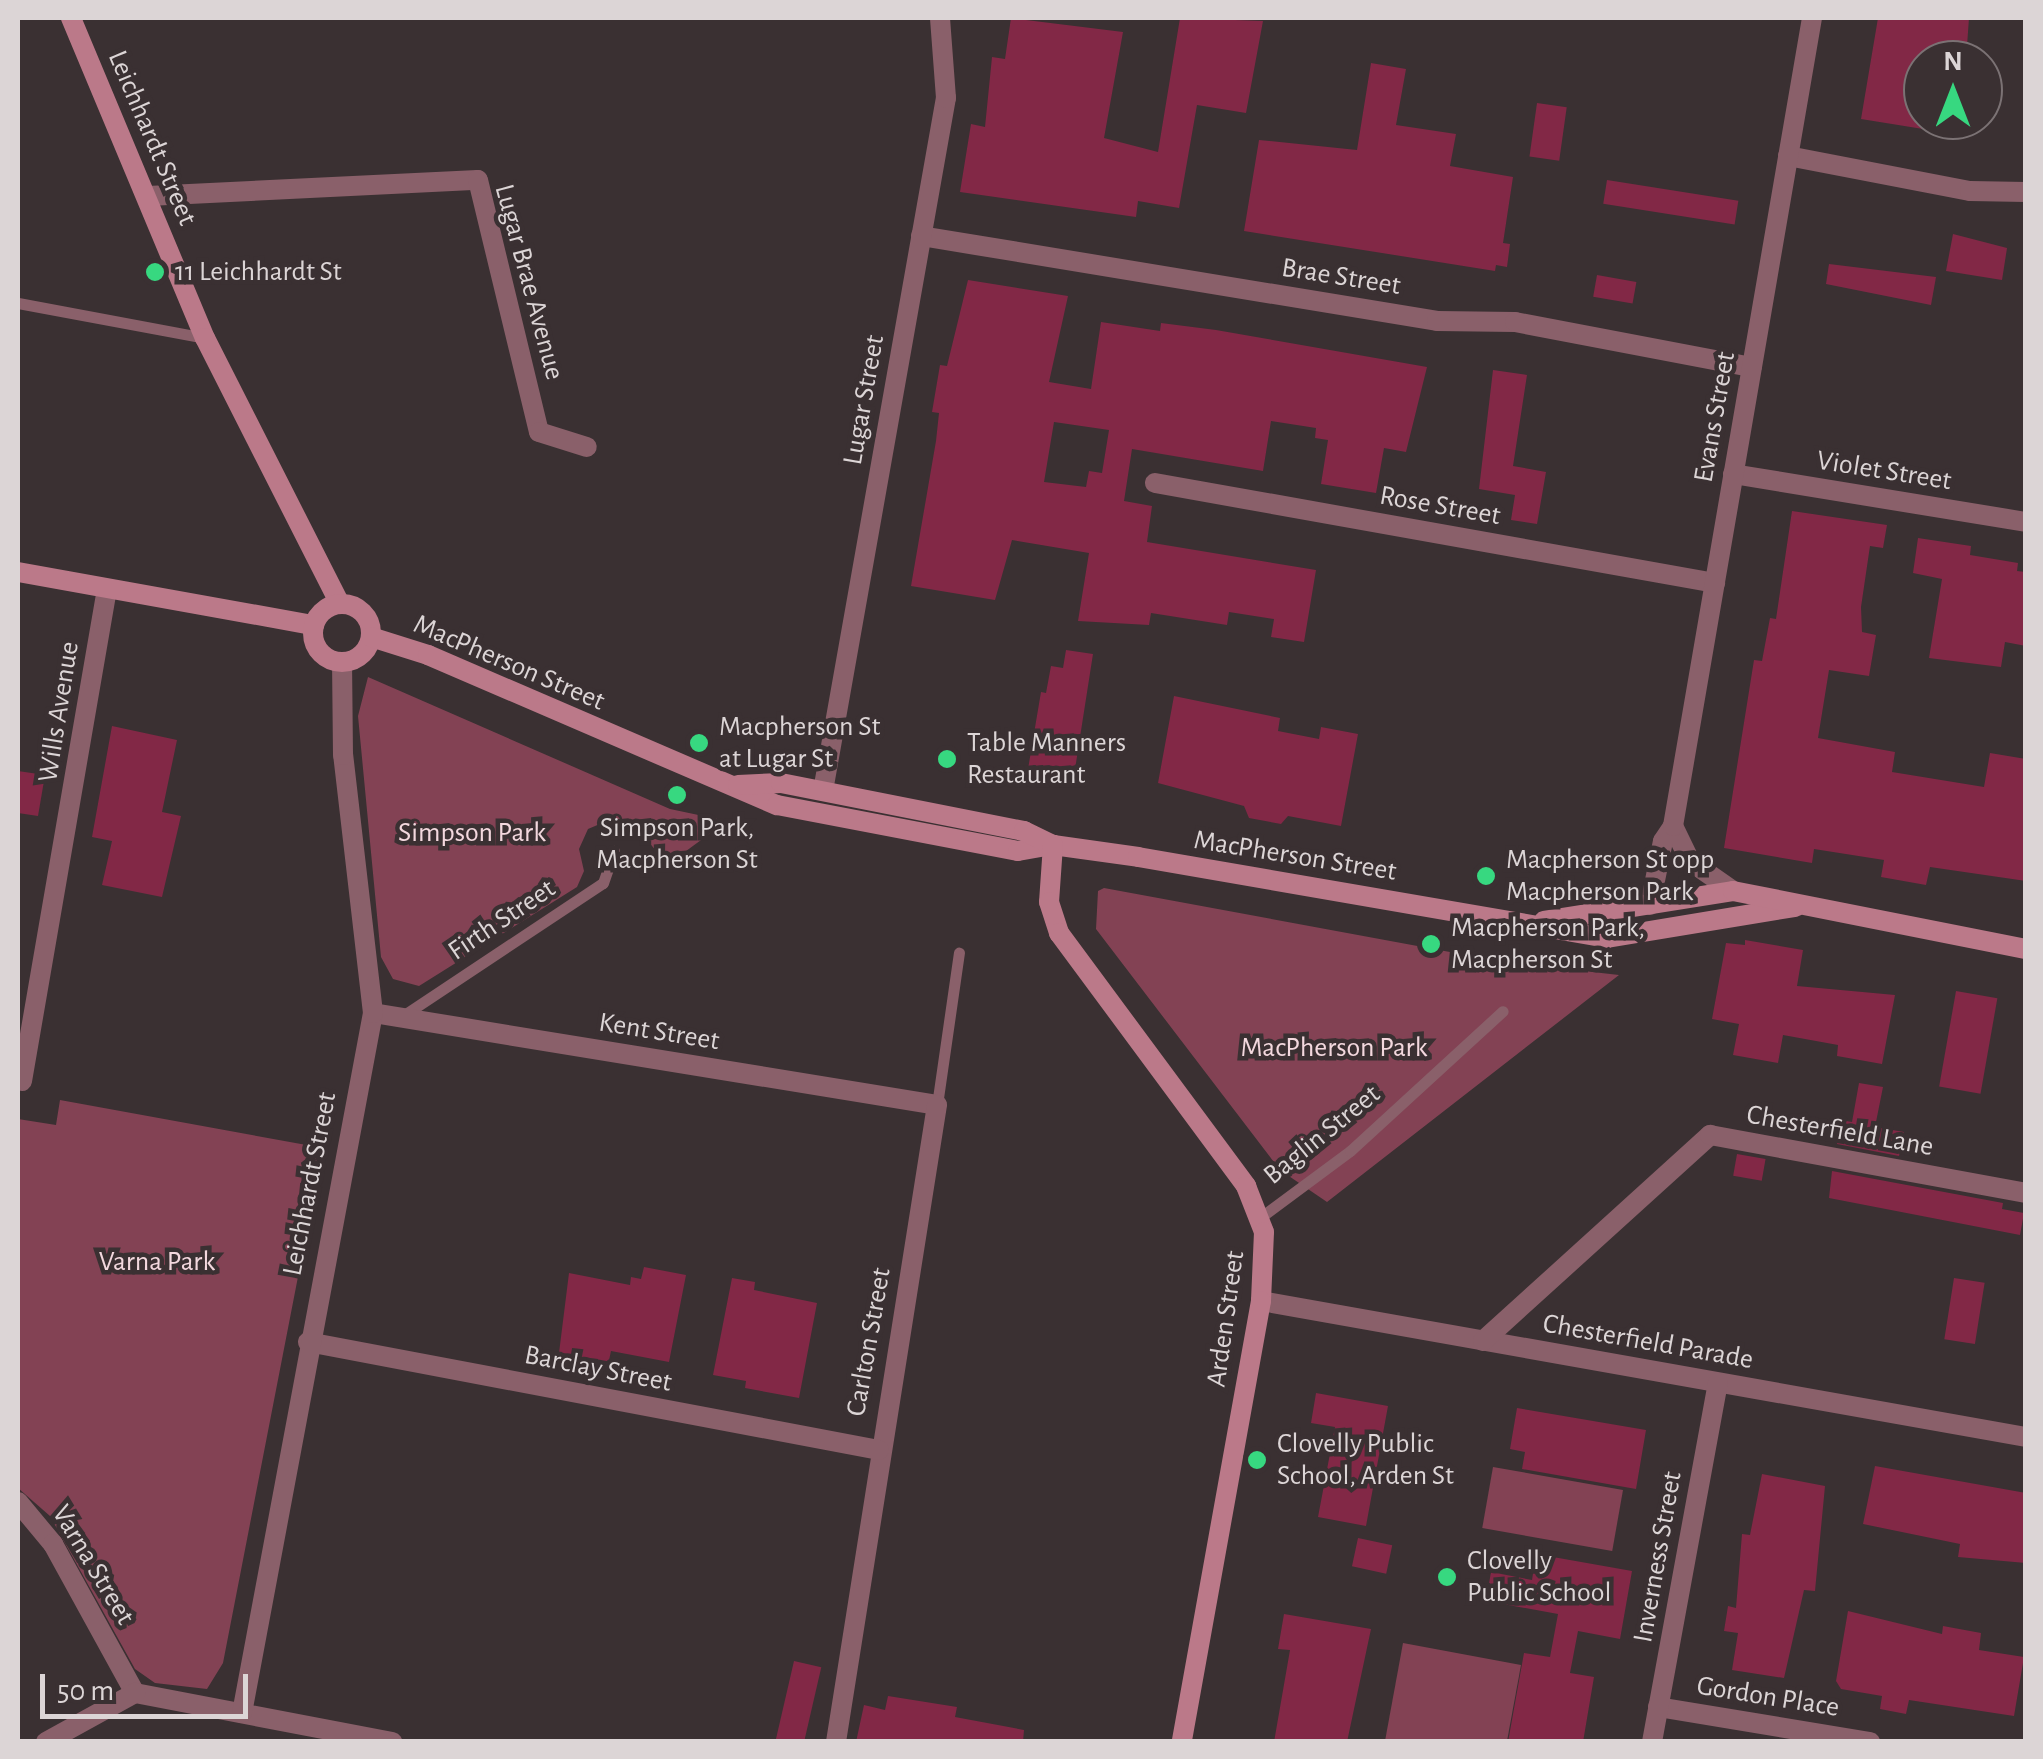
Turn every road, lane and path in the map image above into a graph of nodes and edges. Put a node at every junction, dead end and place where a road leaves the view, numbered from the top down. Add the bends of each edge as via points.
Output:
1 (71, 18) edge
2 (940, 18) edge
3 (1812, 18) edge
4 (1788, 156) junction
5 (2026, 192) edge
6 (148, 196) junction
7 (921, 236) junction
8 (18, 303) edge
9 (205, 338) junction
10 (1752, 367) junction
11 (587, 448) dead end
12 (1734, 474) junction
13 (1155, 483) dead end
14 (2026, 522) edge
15 (18, 572) edge
16 (1715, 584) junction
17 (107, 588) junction
18 (340, 604) junction
19 (314, 625) junction
20 (372, 638) junction
21 (342, 662) junction
22 (736, 786) junction
23 (823, 792) junction
24 (1673, 826) junction
25 (1054, 845) junction
26 (614, 851) dead end
27 (1734, 891) junction
28 (1650, 905) junction
29 (1795, 907) junction
30 (1527, 922) junction
31 (1660, 932) junction
32 (2026, 949) edge
33 (959, 953) dead end
34 (1503, 1011) dead end
35 (372, 1013) junction
36 (401, 1017) junction
37 (22, 1081) dead end
38 (937, 1105) junction
39 (2026, 1193) edge
40 (1261, 1217) junction
41 (1261, 1301) junction
42 (1483, 1340) junction
43 (308, 1342) junction
44 (1718, 1382) junction
45 (2026, 1437) edge
46 (879, 1450) junction
47 (18, 1502) edge
48 (135, 1693) junction
49 (1658, 1707) junction
50 (242, 1713) junction
51 (382, 1741) edge
52 (46, 1742) edge
53 (836, 1742) edge
54 (1182, 1742) edge
55 (1652, 1742) edge
56 (1870, 1742) edge

1 - 6 main road, Leichhardt Street
2 - 7 street, Lugar Street via 946,98
3 - 4 street, Evans Street
4 - 5 street via 1970,191
4 - 10 street, Evans Street
6 - 9 main road, Leichhardt Street
6 - 11 street, Lugar Brae Avenue via 478,180 540,432
7 - 10 street, Brae Street via 1438,321 1515,322
7 - 23 street, Lugar Street
8 - 9 lane
9 - 18 main road, Leichhardt Street
10 - 12 street, Evans Street
12 - 14 street, Violet Street
12 - 16 street, Evans Street
13 - 16 street, Rose Street
15 - 17 main road
16 - 24 street, Evans Street
17 - 19 main road
17 - 37 street, Wills Avenue
18 - 19 main road via 323,610
18 - 20 main road via 366,615
19 - 21 main road via 319,651
20 - 21 main road via 363,653
20 - 22 main road, MacPherson Street via 428,655
21 - 35 street, Leichhardt Street via 343,754
22 - 23 main road, MacPherson Street via 781,783
22 - 25 main road, MacPherson Street via 777,805 1018,851
23 - 25 main road, MacPherson Street via 1024,831
24 - 27 street via 1690,860
24 - 28 street, Evans Street via 1663,841
25 - 30 main road, MacPherson Street
25 - 40 main road, Arden Street via 1049,902 1059,934 1202,1124
26 - 36 lane, Firth Street via 603,883
27 - 28 main road, MacPherson Street
27 - 29 main road, MacPherson Street via 1778,897
28 - 30 main road, MacPherson Street
28 - 31 main road
29 - 31 main road, MacPherson Street
29 - 32 main road, MacPherson Street
30 - 31 main road, MacPherson Street via 1592,937
33 - 38 lane, Carlton Street
34 - 40 lane, Baglin Street via 1350,1150
35 - 36 street, Kent Street
35 - 43 street, Leichhardt Street
36 - 38 street, Kent Street
38 - 46 street, Carlton Street
39 - 42 street, Chesterfield Lane via 1710,1135
40 - 41 main road, Arden Street
41 - 42 street, Chesterfield Parade
41 - 54 main road, Arden Street
42 - 44 street, Chesterfield Parade
43 - 46 street, Barclay Street
43 - 50 street, Leichhardt Street
44 - 45 street, Chesterfield Parade
44 - 49 street, Inverness Street
46 - 53 street, Carlton Street
47 - 48 street, Varna Street via 54,1544
48 - 50 street
48 - 52 street
49 - 55 street, Inverness Street
49 - 56 street, Gordon Place
50 - 51 street

